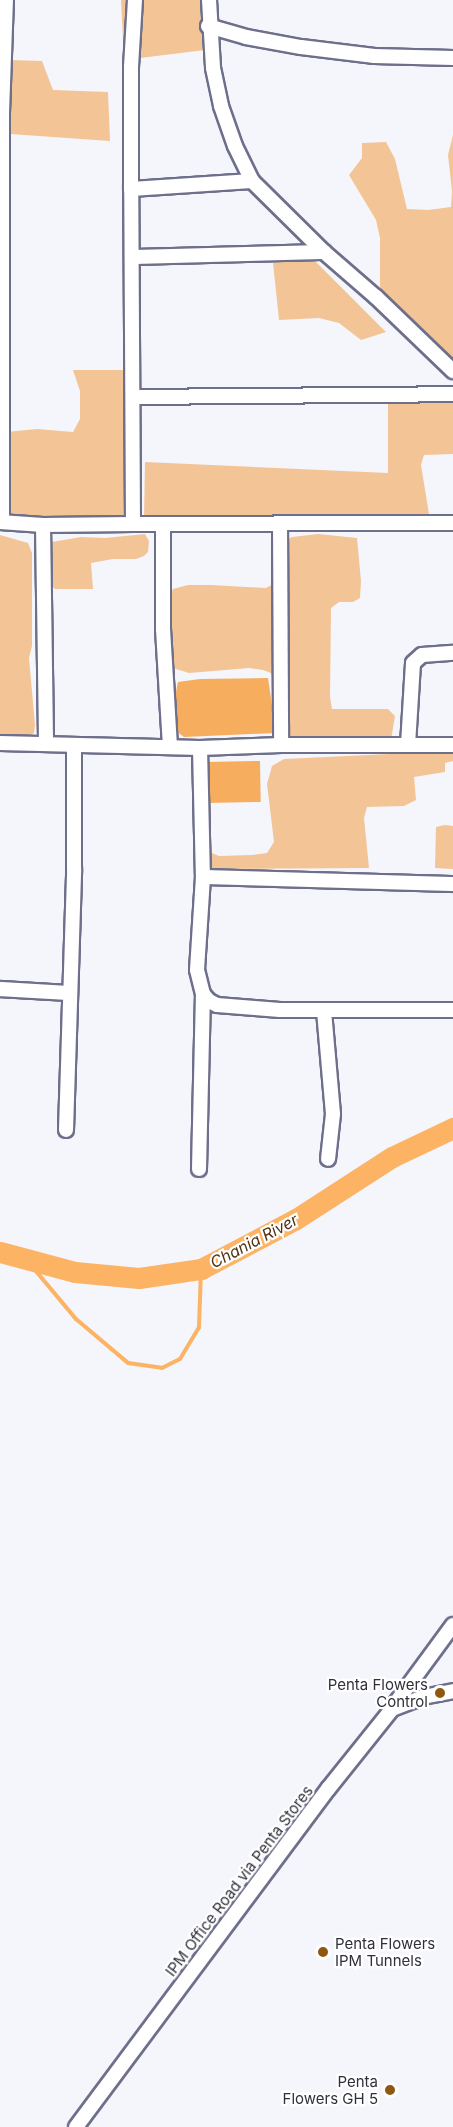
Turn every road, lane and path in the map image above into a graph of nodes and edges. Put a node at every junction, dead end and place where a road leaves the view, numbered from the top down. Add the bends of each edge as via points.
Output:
1 (6, 0) edge
2 (135, 0) edge
3 (208, 0) edge
4 (208, 26) junction
5 (453, 58) edge
6 (252, 181) junction
7 (131, 189) junction
8 (2, 239) edge
9 (324, 252) junction
10 (132, 257) junction
11 (453, 371) edge
12 (453, 394) edge
13 (133, 397) junction
14 (1, 522) edge
15 (453, 523) edge
16 (133, 524) junction
17 (280, 524) junction
18 (42, 525) junction
19 (163, 525) junction
20 (453, 653) edge
21 (0, 742) edge
22 (46, 744) junction
23 (281, 744) junction
24 (408, 745) junction
25 (453, 745) edge
26 (74, 746) junction
27 (170, 746) junction
28 (200, 748) junction
29 (202, 877) junction
30 (453, 884) edge
31 (0, 989) edge
32 (70, 993) junction
33 (203, 994) junction
34 (453, 1010) edge
35 (324, 1011) junction
36 (66, 1130) dead end
37 (328, 1159) dead end
38 (199, 1169) dead end
39 (453, 1625) edge
40 (453, 1691) edge
41 (392, 1709) junction
42 (77, 2127) edge

1 - 8 street
2 - 7 street
3 - 4 street
4 - 5 street via 301,47 375,56
4 - 6 street via 226,125
6 - 7 street
6 - 9 street
7 - 10 street
8 - 14 street
9 - 10 street
9 - 11 street
10 - 13 street
12 - 13 street
13 - 16 street
14 - 18 street
15 - 17 street
16 - 18 street
16 - 19 street
17 - 19 street
17 - 23 street
18 - 22 street
19 - 27 street via 163,629
20 - 24 street via 423,655 413,663
21 - 22 street
22 - 26 street
23 - 24 street
23 - 28 street
24 - 25 street
26 - 27 street
26 - 32 street
27 - 28 street
28 - 29 street
29 - 30 street
29 - 33 street via 197,970
31 - 32 street
32 - 36 street
33 - 35 street via 217,1005
33 - 38 street
34 - 35 street
35 - 37 street via 333,1114
39 - 41 street, IPM Office Road via Penta Stores
40 - 41 street
41 - 42 street, IPM Office Road via Penta Stores via 321,1798

